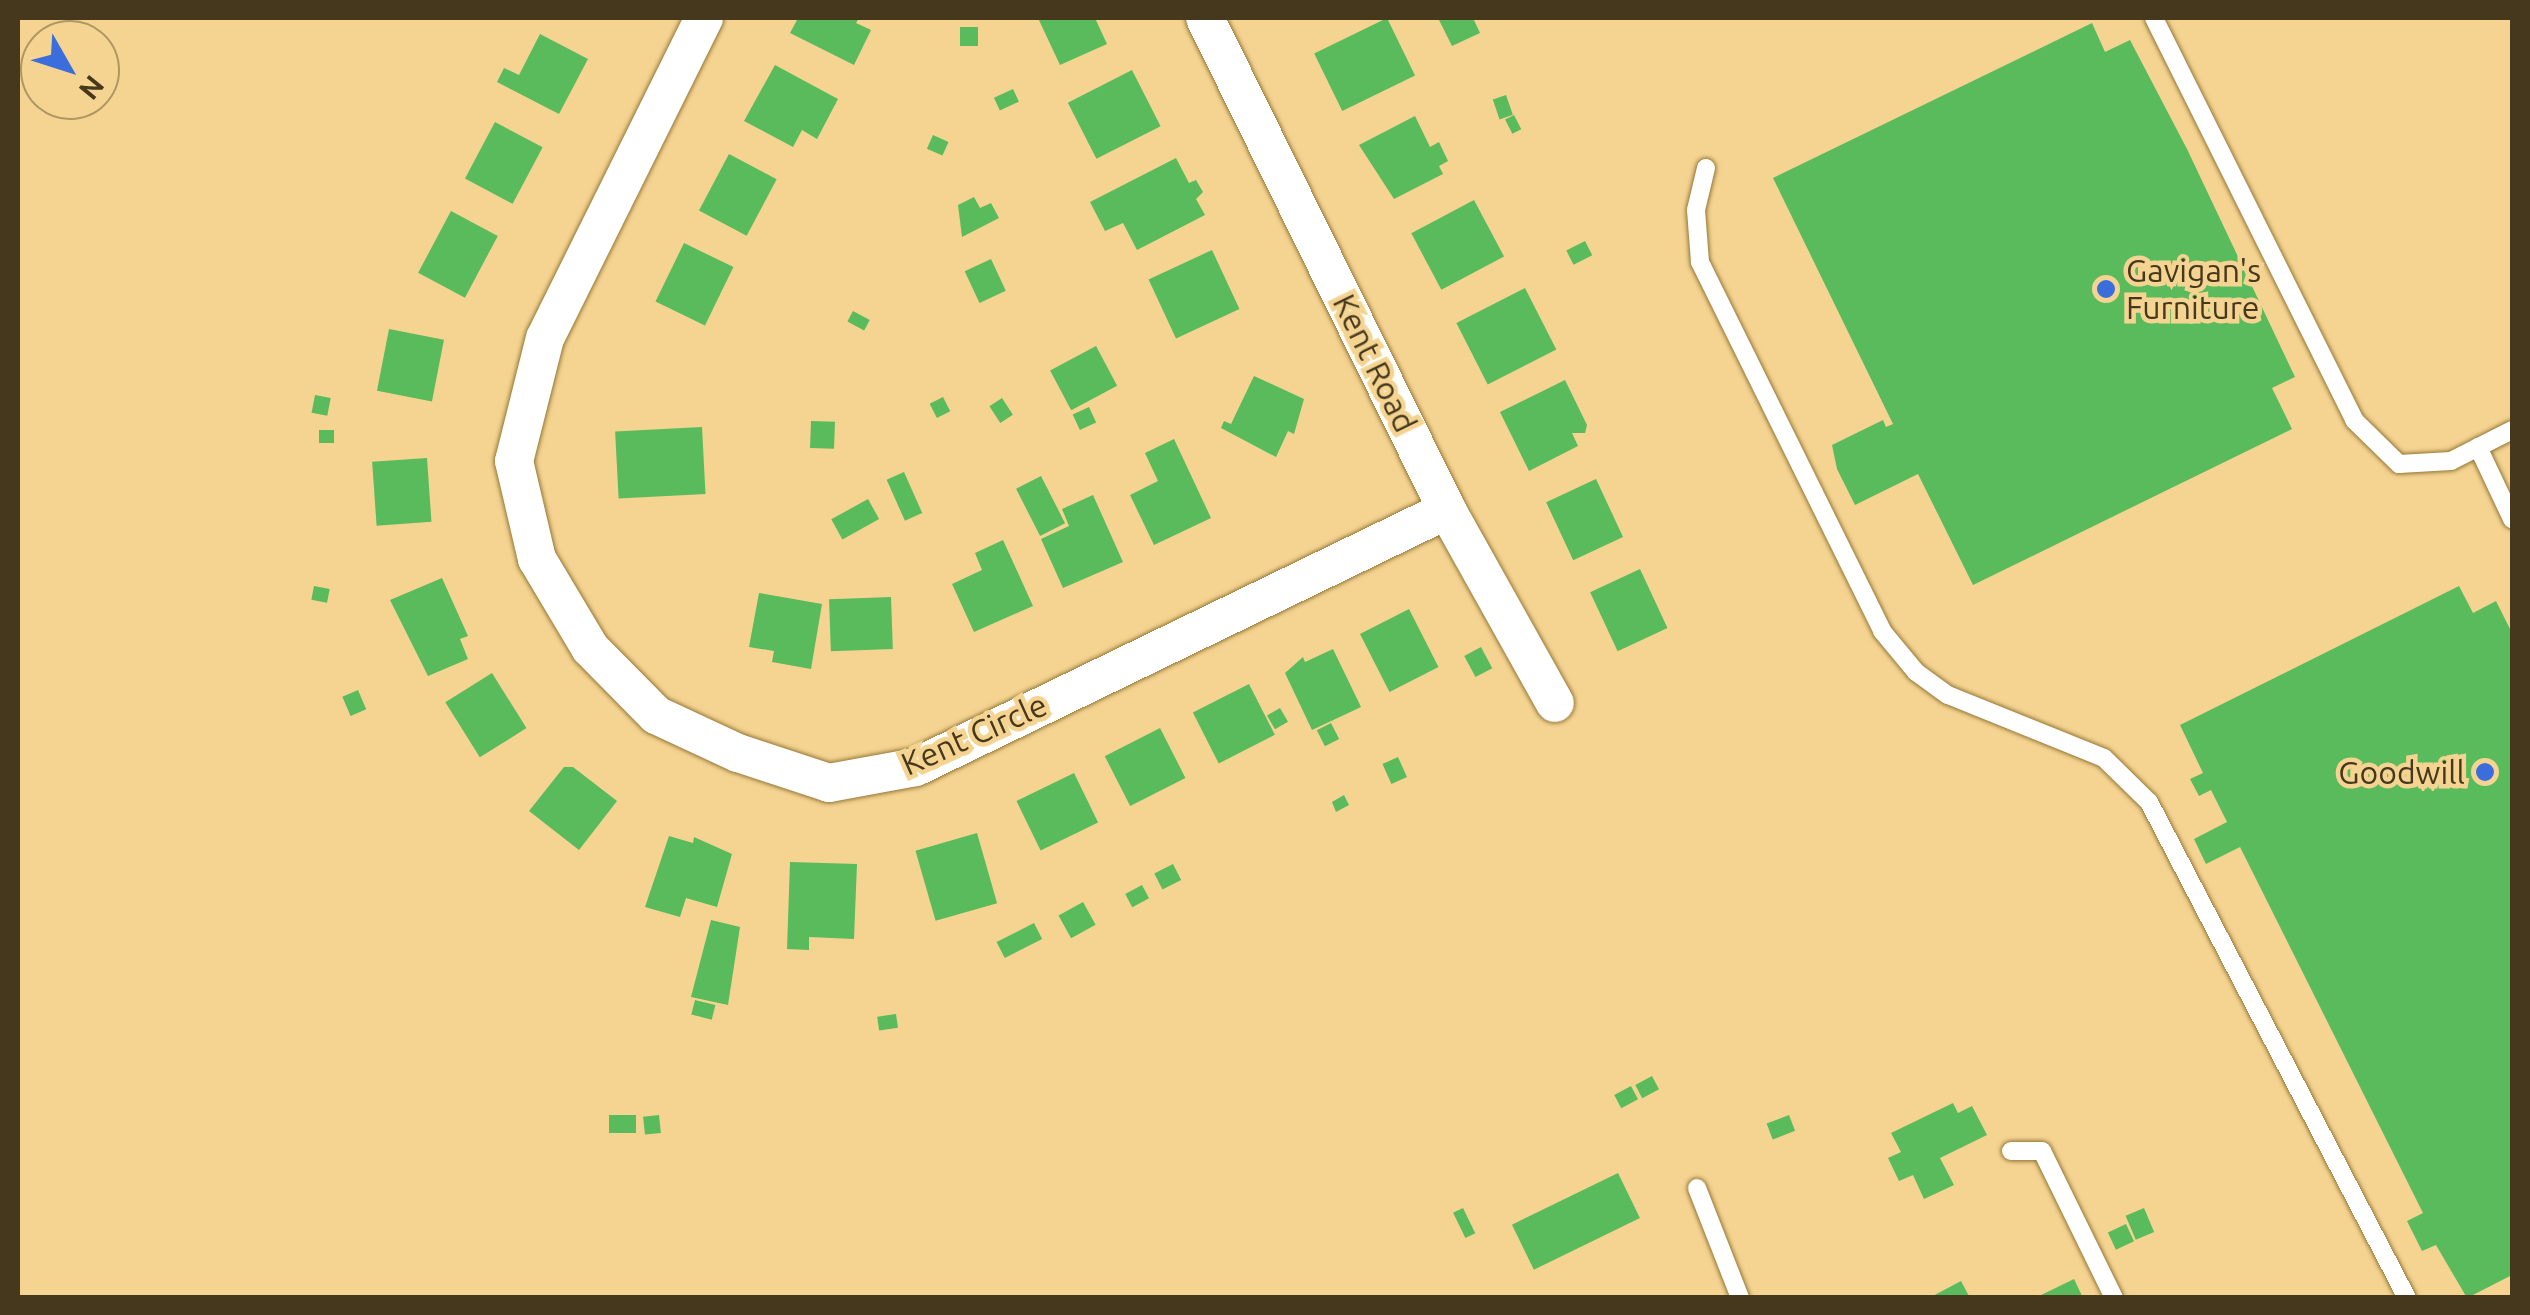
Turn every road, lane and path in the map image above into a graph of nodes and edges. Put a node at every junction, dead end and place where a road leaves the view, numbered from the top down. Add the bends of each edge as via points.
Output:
1 (704, 18) edge
2 (1205, 18) edge
3 (2154, 18) edge
4 (1706, 168) dead end
5 (2512, 430) edge
6 (2478, 447) junction
7 (1447, 510) junction
8 (2512, 518) edge
9 (1556, 703) dead end
10 (2011, 1152) dead end
11 (1697, 1188) dead end
12 (1740, 1298) edge
13 (2114, 1298) edge
14 (2406, 1298) edge

1 - 7 street, Kent Circle via 546,338 514,460 537,559 590,648 656,714 738,753 829,783 916,767
2 - 7 street, Kent Road
3 - 6 lane via 2354,420 2399,464 2451,460
4 - 14 lane via 1696,210 1700,262 1882,632 1916,672 1948,696 2104,758 2149,802
5 - 6 lane
6 - 8 lane
7 - 9 street, Kent Road
10 - 13 lane via 2042,1151
11 - 12 lane

